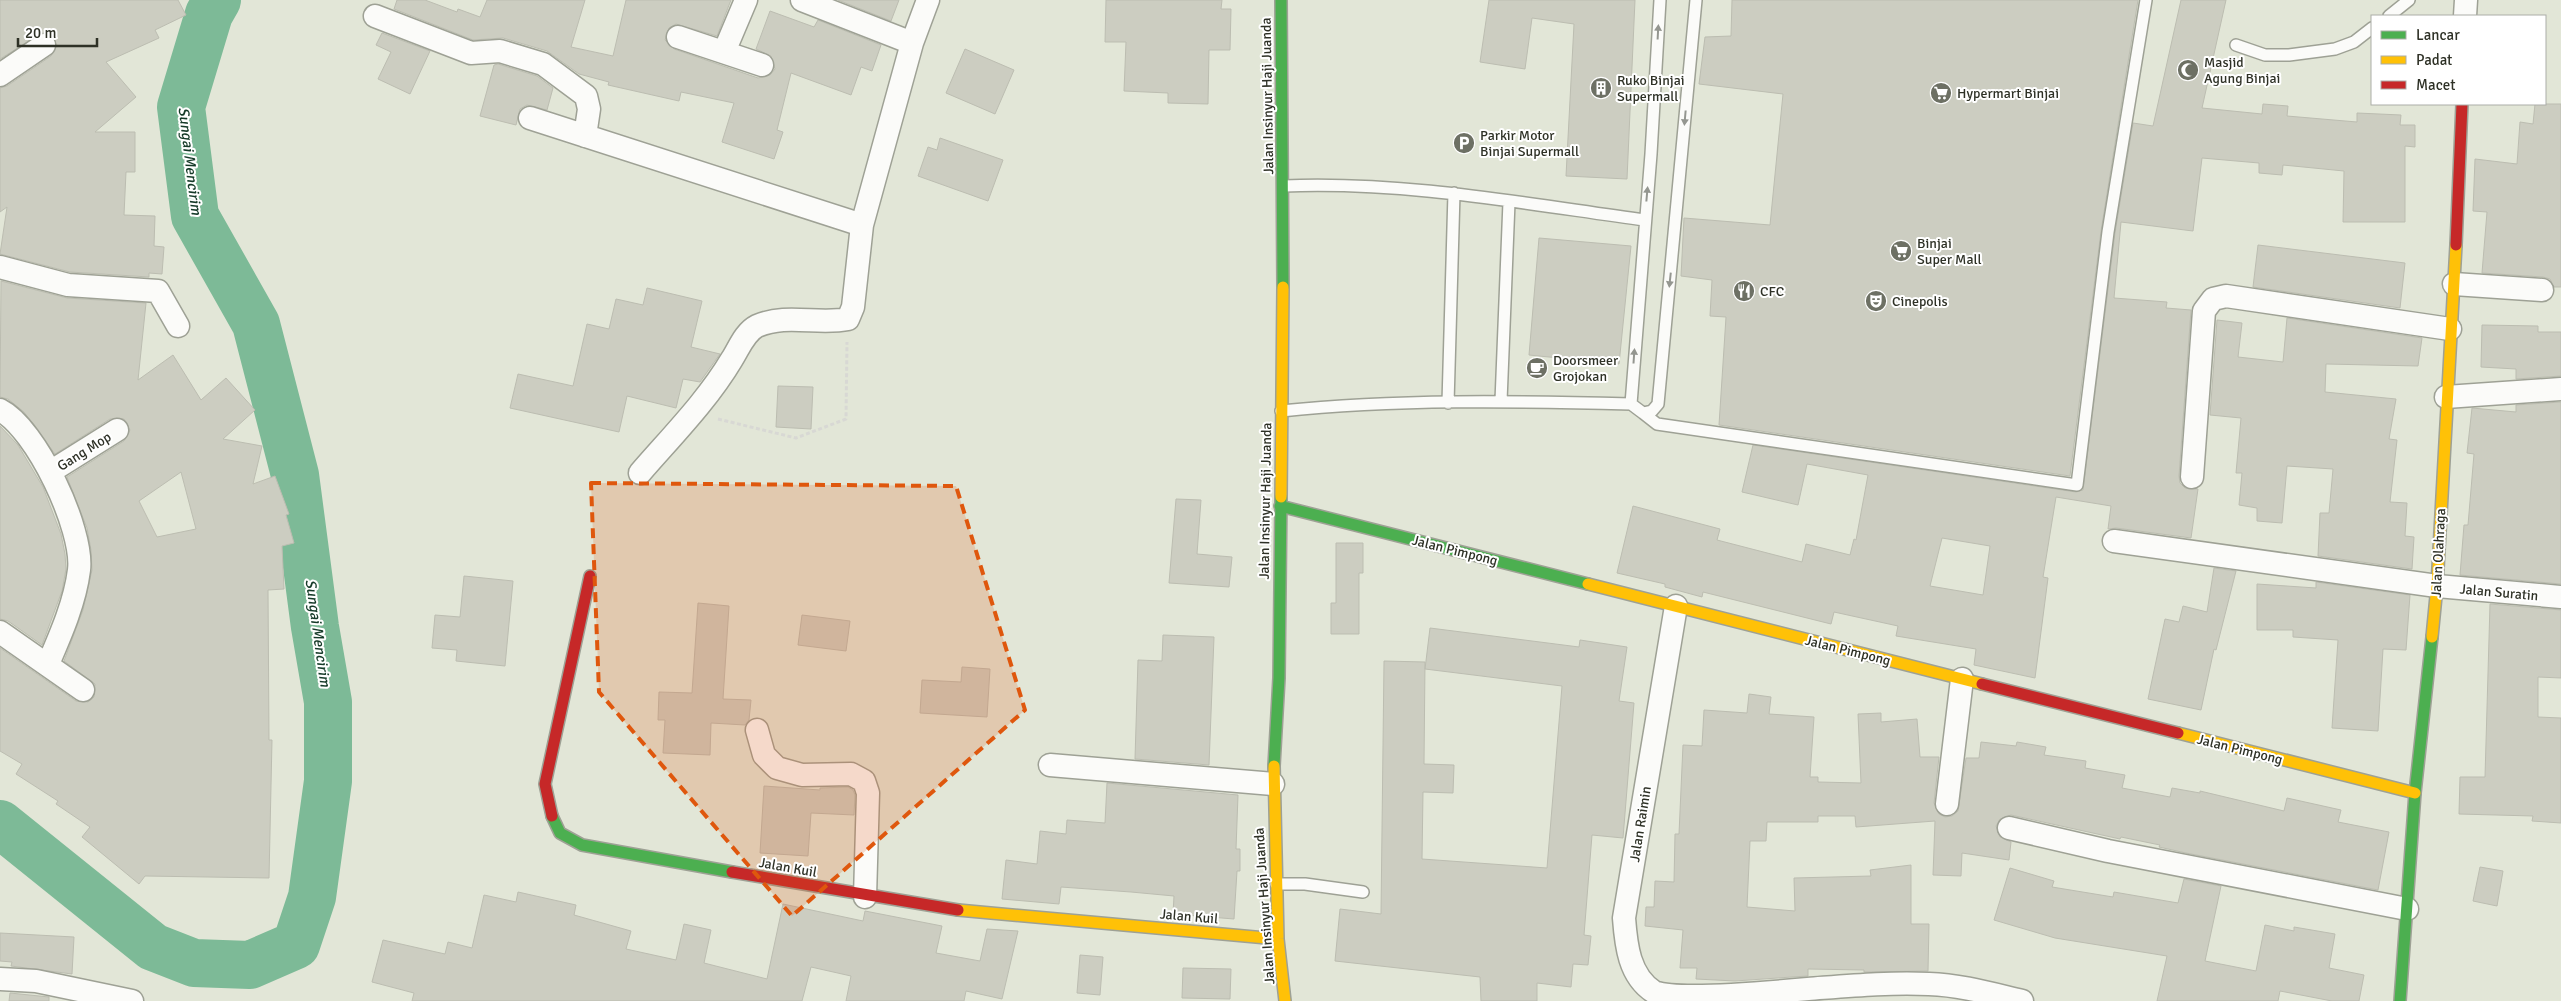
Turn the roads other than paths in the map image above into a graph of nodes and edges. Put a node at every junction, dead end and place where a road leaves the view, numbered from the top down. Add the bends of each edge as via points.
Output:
1 (746, 0) edge
2 (802, 0) edge
3 (928, 0) edge
4 (1281, 0) edge
5 (1660, 0) edge
6 (1696, 0) edge
7 (2146, 0) edge
8 (2409, 0) edge
9 (2466, 0) edge
10 (2389, 15) edge
11 (2465, 15) edge
12 (375, 16) dead end
13 (2371, 29) edge
14 (678, 37) dead end
15 (912, 43) junction
16 (44, 44) dead end
17 (2236, 45) dead end
18 (724, 52) junction
19 (762, 65) dead end
20 (0, 75) edge
21 (2462, 105) edge
22 (530, 118) dead end
23 (585, 136) junction
24 (1284, 186) junction
25 (1454, 193) junction
26 (1509, 202) junction
27 (1645, 220) junction
28 (862, 226) junction
29 (0, 267) edge
30 (2454, 284) junction
31 (2542, 290) dead end
32 (178, 326) dead end
33 (2450, 329) junction
34 (2561, 389) edge
35 (2446, 397) junction
36 (1501, 401) junction
37 (1448, 403) junction
38 (1630, 404) junction
39 (0, 410) edge
40 (1281, 411) junction
41 (1643, 413) junction
42 (118, 430) dead end
43 (50, 472) junction
44 (640, 472) dead end
45 (2192, 477) dead end
46 (1280, 506) junction
47 (2114, 541) dead end
48 (590, 576) dead end
49 (2437, 586) junction
50 (2561, 597) edge
51 (1676, 606) junction
52 (0, 632) edge
53 (48, 664) junction
54 (1962, 679) junction
55 (82, 690) dead end
56 (757, 730) dead end
57 (1050, 765) dead end
58 (1273, 784) junction
59 (2415, 793) junction
60 (1946, 804) dead end
61 (2009, 828) dead end
62 (1276, 884) junction
63 (1363, 892) dead end
64 (865, 897) junction
65 (2407, 909) junction
66 (1278, 939) junction
67 (0, 979) edge
68 (1695, 1000) edge
69 (132, 1001) edge
70 (1285, 1001) edge
71 (2022, 1001) edge
72 (2400, 1001) edge

1 - 18 street
2 - 15 street
3 - 15 street
4 - 24 street, Jalan Insinyur Haji Juanda
27 -> 5 lane
6 -> 41 lane via 1658,404 1652,411
7 - 41 lane via 2108,232 2077,485 1657,424
8 - 10 lane
9 - 11 street
12 - 23 street via 472,53 500,52 543,64 586,96 590,109
13 - 17 lane via 2354,42 2335,49 2289,55 2265,54
14 - 18 street
15 - 28 street
16 - 20 street
18 - 19 street
21 - 30 street, Jalan Olahraga
22 - 23 street
23 - 28 street
24 - 25 lane
24 - 40 street, Jalan Insinyur Haji Juanda
25 - 26 lane
25 - 37 lane
26 - 27 lane
26 - 36 lane
38 -> 27 lane
28 - 44 street via 854,307 848,319 832,322 784,319 756,327 746,335 718,382
29 - 32 street via 68,286 158,291
30 - 31 street
30 - 33 street, Jalan Olahraga
33 - 35 street, Jalan Olahraga
33 - 45 street via 2226,296 2213,299 2204,311
34 - 35 street
35 - 49 street, Jalan Olahraga
36 - 37 lane
36 - 38 lane
37 - 40 lane
38 - 41 lane
39 - 43 street via 17,422 40,452
40 - 46 street, Jalan Insinyur Haji Juanda
42 - 43 street, Gang Mop
43 - 53 street via 74,535 80,568 71,605
46 - 51 street, Jalan Pimpong
46 - 58 street, Jalan Insinyur Haji Juanda via 1279,678
47 - 49 street
48 - 64 street, Jalan Kuil via 545,784 549,808 560,833 582,845
49 - 50 street, Jalan Suratin
49 - 59 street, Jalan Olahraga
51 - 54 street, Jalan Pimpong
51 - 68 street, Jalan Raimin via 1624,918 1627,952 1638,974 1655,992
52 - 53 street
53 - 55 street
54 - 59 street, Jalan Pimpong
54 - 60 street
56 - 64 street via 764,755 777,768 802,775 851,774 864,781 868,793
57 - 58 street
58 - 62 street, Jalan Insinyur Haji Juanda
59 - 65 street, Jalan Olahraga
61 - 65 street via 2108,851
62 - 63 lane via 1305,884
62 - 66 street, Jalan Insinyur Haji Juanda
64 - 66 street, Jalan Kuil via 943,909
65 - 72 street, Jalan Olahraga
66 - 70 street, Jalan Insinyur Haji Juanda
67 - 69 street via 36,981
68 - 71 street, Jalan Raimin via 1810,989 1930,984 1971,989

